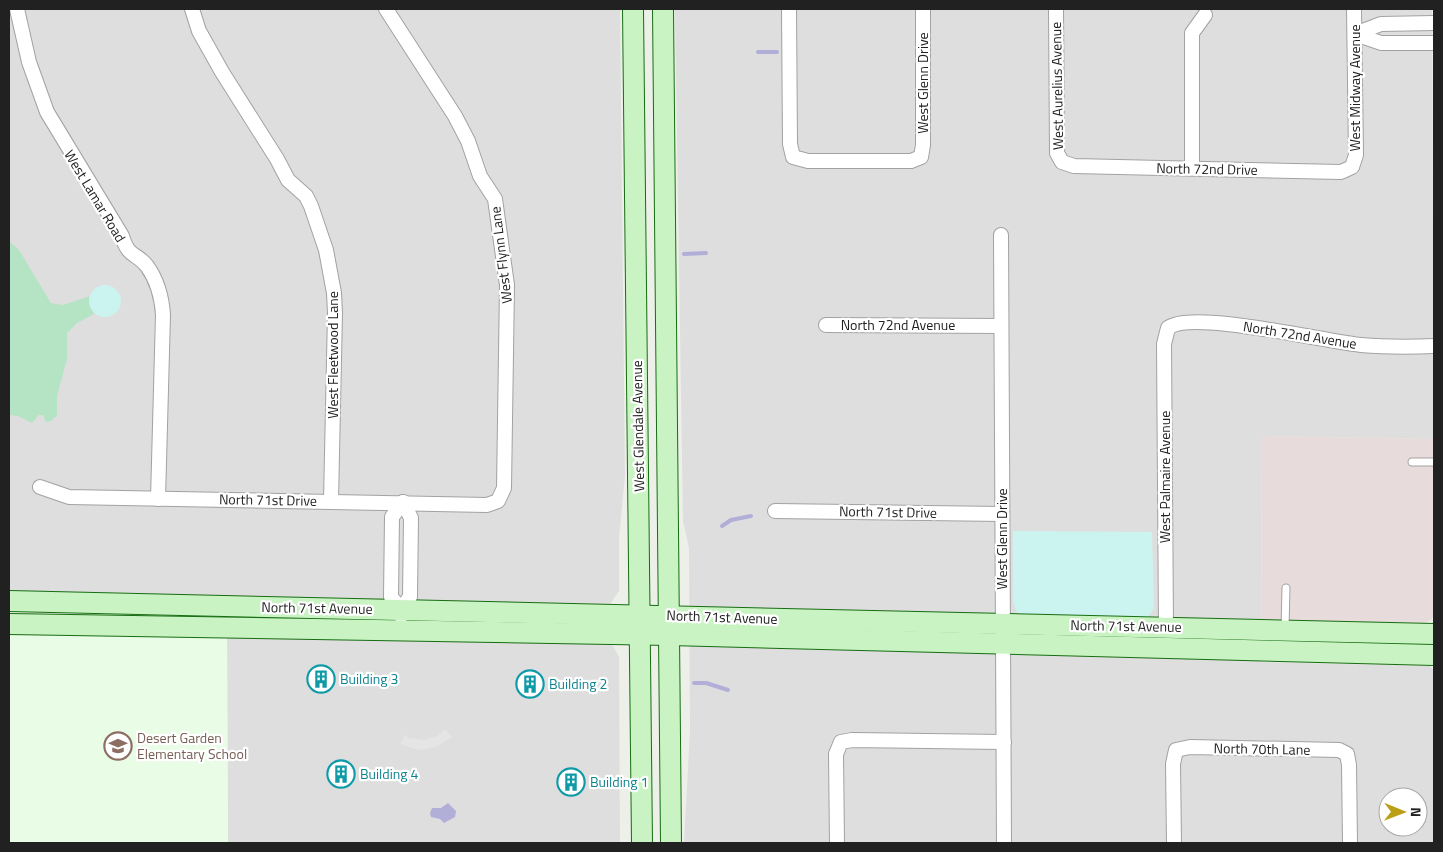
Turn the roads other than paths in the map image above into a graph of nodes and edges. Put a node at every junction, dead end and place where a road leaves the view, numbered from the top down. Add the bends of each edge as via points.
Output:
1 (17, 9) edge
2 (192, 9) edge
3 (386, 9) edge
4 (633, 9) edge
5 (663, 9) edge
6 (789, 9) edge
7 (923, 9) edge
8 (1056, 9) edge
9 (1354, 9) edge
10 (1205, 15) dead end
11 (1434, 23) edge
12 (1396, 24) junction
13 (1355, 34) junction
14 (1396, 43) junction
15 (1434, 43) edge
16 (1062, 162) joint
17 (1192, 168) junction
18 (1352, 168) joint
19 (1000, 235) dead end
20 (826, 325) dead end
21 (1001, 326) junction
22 (1168, 328) joint
23 (1434, 346) edge
24 (1412, 462) dead end
25 (1434, 462) edge
26 (40, 487) dead end
27 (158, 499) junction
28 (331, 501) junction
29 (498, 501) joint
30 (403, 502) junction
31 (775, 511) dead end
32 (1002, 514) junction
33 (1286, 588) dead end
34 (9, 601) edge
35 (401, 609) junction
36 (640, 615) junction
37 (9, 624) edge
38 (1003, 624) junction
39 (670, 626) junction
40 (1166, 626) junction
41 (1285, 630) junction
42 (400, 631) junction
43 (1434, 634) edge
44 (640, 635) junction
45 (1003, 644) junction
46 (1434, 655) edge
47 (1004, 742) junction
48 (642, 843) edge
49 (671, 843) edge
50 (837, 843) edge
51 (1004, 843) edge
52 (1174, 843) edge
53 (1350, 843) edge

1 - 27 street, West Lamar Road via 29,62 46,112 122,236 126,249 146,265 160,295 163,315
2 - 28 street, West Fleetwood Lane via 199,31 222,72 288,180 306,196 326,250 335,313
3 - 29 street, West Flynn Lane via 455,116 480,176 495,199 507,285 508,321 504,488
4 - 36 street, West Glendale Avenue
5 - 39 street, West Glendale Avenue
6 - 7 street, West Glenn Drive via 790,144 793,157 808,161 911,162 921,157 923,145
8 - 16 street, West Aurelius Avenue via 1057,154
9 - 13 street, West Midway Avenue
10 - 17 street via 1192,33
11 - 12 street
12 - 13 street via 1381,24
12 - 14 street
13 - 14 street via 1381,43
13 - 18 street, West Midway Avenue via 1356,155
14 - 15 street
16 - 17 street, North 72nd Drive via 1074,166
17 - 18 street, North 72nd Drive via 1341,172
19 - 21 street, West Glenn Drive
20 - 21 street, North 72nd Avenue
21 - 32 street, West Glenn Drive
22 - 23 street, North 72nd Avenue via 1178,323 1214,323 1259,327 1361,345
22 - 40 street, West Palmaire Avenue via 1164,344
24 - 25 lane
26 - 27 street, North 71st Drive via 69,497
27 - 28 street, North 71st Drive
28 - 30 street, North 71st Drive
29 - 30 street, North 71st Drive via 488,505
30 - 35 street via 392,517 391,597
31 - 32 street, North 71st Drive
32 - 38 street, West Glenn Drive
33 - 41 lane
34 - 35 street, North 71st Avenue
35 - 36 street, North 71st Avenue
35 - 42 street
36 - 39 street, North 71st Avenue
36 - 44 street, West Glendale Avenue
37 - 42 street, North 71st Avenue
38 - 39 street, North 71st Avenue
38 - 40 street, North 71st Avenue
38 - 45 street, West Glenn Drive
39 - 44 street, North 71st Avenue
39 - 45 street, North 71st Avenue
39 - 49 street, West Glendale Avenue
40 - 41 street, North 71st Avenue
41 - 43 street, North 71st Avenue
42 - 44 street, North 71st Avenue
44 - 48 street, West Glendale Avenue
45 - 46 street, North 71st Avenue
45 - 47 street, West Glenn Drive
47 - 50 street via 841,742 836,754
47 - 51 street, West Glenn Drive
52 - 53 street, North 70th Lane via 1173,764 1176,750 1190,748 1339,750 1347,754

